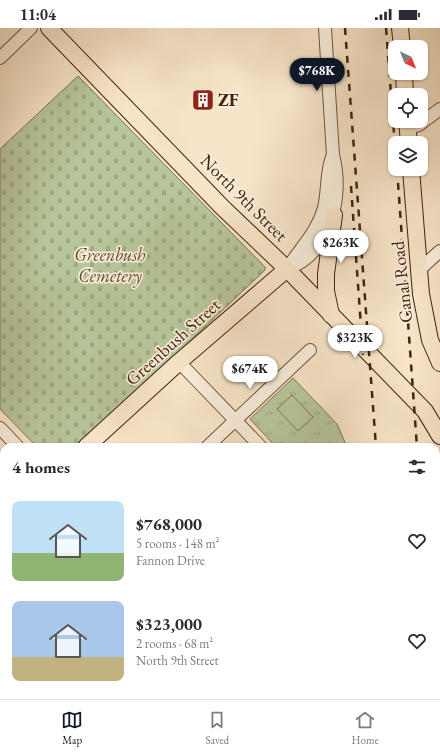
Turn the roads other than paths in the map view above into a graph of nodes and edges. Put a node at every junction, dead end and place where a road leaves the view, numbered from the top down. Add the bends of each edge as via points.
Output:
1 (31, 28) edge
2 (48, 28) edge
3 (325, 28) edge
4 (400, 28) edge
5 (401, 40) edge
6 (0, 58) edge
7 (440, 111) edge
8 (408, 131) edge
9 (333, 155) junction
10 (412, 176) edge
11 (334, 215) junction
12 (440, 251) edge
13 (287, 269) junction
14 (419, 270) junction
15 (331, 314) junction
16 (310, 350) dead end
17 (179, 362) junction
18 (440, 363) edge
19 (235, 421) junction
20 (0, 428) edge
21 (440, 436) edge
22 (14, 443) edge
23 (90, 443) edge
24 (211, 443) edge
25 (257, 443) edge

1 - 6 street
2 - 13 main road, North 9th Street via 222,207
3 - 9 street
4 - 5 main road
7 - 8 street
9 - 11 street via 337,191
9 - 13 street via 328,168 327,190 318,225
10 - 14 main road, Canal Road
11 - 13 street via 321,241 308,256 300,265
11 - 15 main road via 326,274 326,291
12 - 14 street
13 - 15 main road, North 9th Street
13 - 17 main road, Greenbush Street
14 - 18 main road, Canal Road via 425,319 430,340
15 - 21 main road, North 9th Street via 425,411
16 - 19 street
17 - 19 street
17 - 23 main road, Greenbush Street
19 - 24 street
19 - 25 street
20 - 22 street

